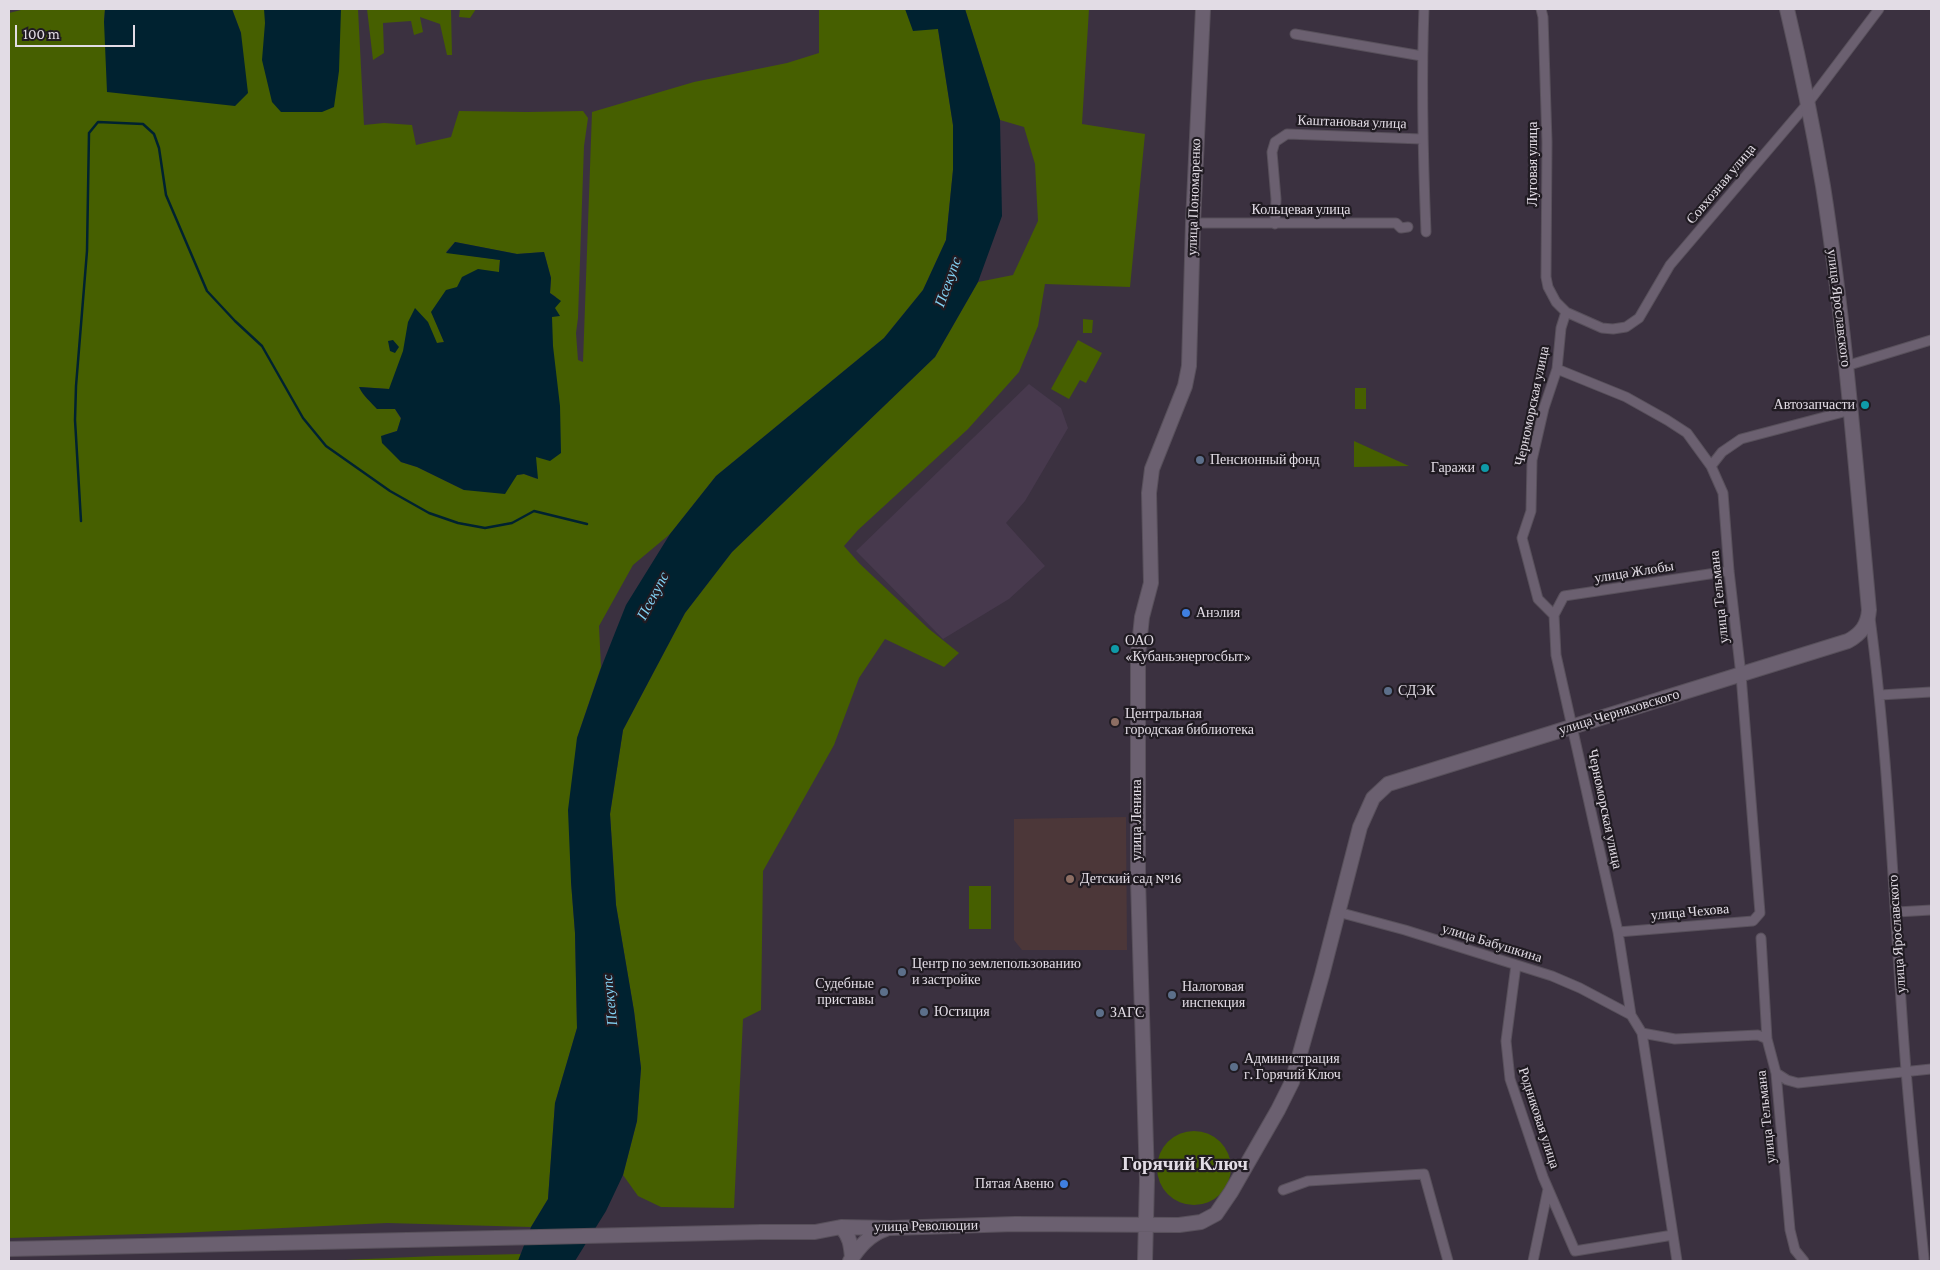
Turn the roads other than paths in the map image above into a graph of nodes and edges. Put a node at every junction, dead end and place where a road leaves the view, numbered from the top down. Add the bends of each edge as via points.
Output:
1 (1202, 9) edge
2 (1424, 9) edge
3 (1541, 9) edge
4 (1787, 9) edge
5 (1879, 9) edge
6 (1295, 34) dead end
7 (1422, 56) junction
8 (1808, 103) junction
9 (1422, 139) junction
10 (1193, 223) junction
11 (1275, 224) junction
12 (1408, 227) dead end
13 (1426, 232) dead end
14 (1566, 312) junction
15 (1931, 340) edge
16 (1846, 366) junction
17 (1557, 369) junction
18 (1185, 386) joint
19 (1851, 410) junction
20 (1711, 466) junction
21 (1728, 571) junction
22 (1554, 615) junction
23 (1869, 616) junction
24 (1741, 675) junction
25 (1931, 692) edge
26 (1880, 695) junction
27 (1573, 726) junction
28 (1931, 910) edge
29 (1338, 912) junction
30 (1896, 912) junction
31 (1760, 913) joint
32 (1618, 932) junction
33 (1761, 938) dead end
34 (1516, 966) junction
35 (1631, 1015) junction
36 (1642, 1032) junction
37 (1767, 1039) junction
38 (1931, 1069) edge
39 (1906, 1070) junction
40 (1776, 1073) junction
41 (1548, 1189) junction
42 (1283, 1190) dead end
43 (1146, 1225) junction
44 (841, 1227) junction
45 (891, 1228) junction
46 (1673, 1235) junction
47 (9, 1249) edge
48 (1924, 1259) dead end
49 (851, 1260) edge
50 (1145, 1261) edge
51 (1448, 1261) edge
52 (1534, 1261) edge
53 (1677, 1261) edge
54 (1804, 1261) edge

1 - 10 street, улица Пономаренко
2 - 7 street
3 - 14 street, Луговая улица via 1547,142 1546,277 1556,302
4 - 8 street, улица Ярославского
5 - 8 street, Совхозная улица
6 - 7 street
7 - 9 street
8 - 14 street, Совхозная улица via 1670,265 1639,318 1626,327 1613,329 1602,328
8 - 16 street, улица Ярославского via 1823,188
9 - 11 street, Каштановая улица via 1286,134 1275,142 1272,152
9 - 13 street
10 - 11 street, Кольцевая улица
10 - 18 street, улица Пономаренко via 1189,366
11 - 12 street, Кольцевая улица via 1396,224 1400,228
14 - 17 street, Черноморская улица
15 - 16 street
16 - 19 street, улица Ярославского
17 - 20 street, улица Тельмана via 1626,398 1667,420 1687,433
17 - 22 street, Черноморская улица via 1532,460 1531,511 1522,538 1538,599
18 - 43 street, улица Ленина via 1152,469 1149,492 1151,583 1142,618 1138,656 1138,880
19 - 20 street via 1742,438 1722,452
19 - 23 street, улица Ярославского
20 - 21 street, улица Тельмана via 1723,493
21 - 22 street, улица Жлобы via 1564,596
21 - 24 street, улица Тельмана
22 - 27 street, Черноморская улица via 1556,655
23 - 24 street, улица Черняховского via 1858,635 1848,641
23 - 26 street, улица Ярославского
24 - 27 street, улица Черняховского
24 - 31 street, улица Тельмана
25 - 26 street
26 - 30 street, улица Ярославского
27 - 29 street, улица Черняховского via 1388,784 1379,790 1370,802 1360,827
27 - 32 street, Черноморская улица
28 - 30 street
29 - 34 street, улица Бабушкина
29 - 43 street, улица Революции via 1292,1082 1231,1192 1216,1214 1201,1222
30 - 39 street, улица Ярославского
31 - 32 street, улица Чехова via 1753,921
32 - 35 street, Черноморская улица
33 - 37 street, улица Тельмана
34 - 35 street, улица Бабушкина via 1559,979
34 - 41 street, Родниковая улица via 1506,1041 1507,1061 1510,1079
35 - 36 street, Черноморская улица
36 - 37 street via 1675,1039 1758,1035
36 - 46 street, Черноморская улица
37 - 40 street, улица Тельмана
38 - 39 street
39 - 40 street via 1798,1083
39 - 48 street, улица Ярославского
40 - 54 street, улица Тельмана via 1790,1230 1796,1250
41 - 46 street, Родниковая улица via 1575,1251
41 - 52 street, Родниковая улица
42 - 51 street via 1308,1181 1424,1174
43 - 45 street, улица Революции via 1015,1224
43 - 50 street, улица Ленина
44 - 45 street, улица Революции
44 - 47 street, улица Революции via 814,1232
44 - 49 street via 849,1240
45 - 49 street via 874,1234
46 - 53 street, Черноморская улица

